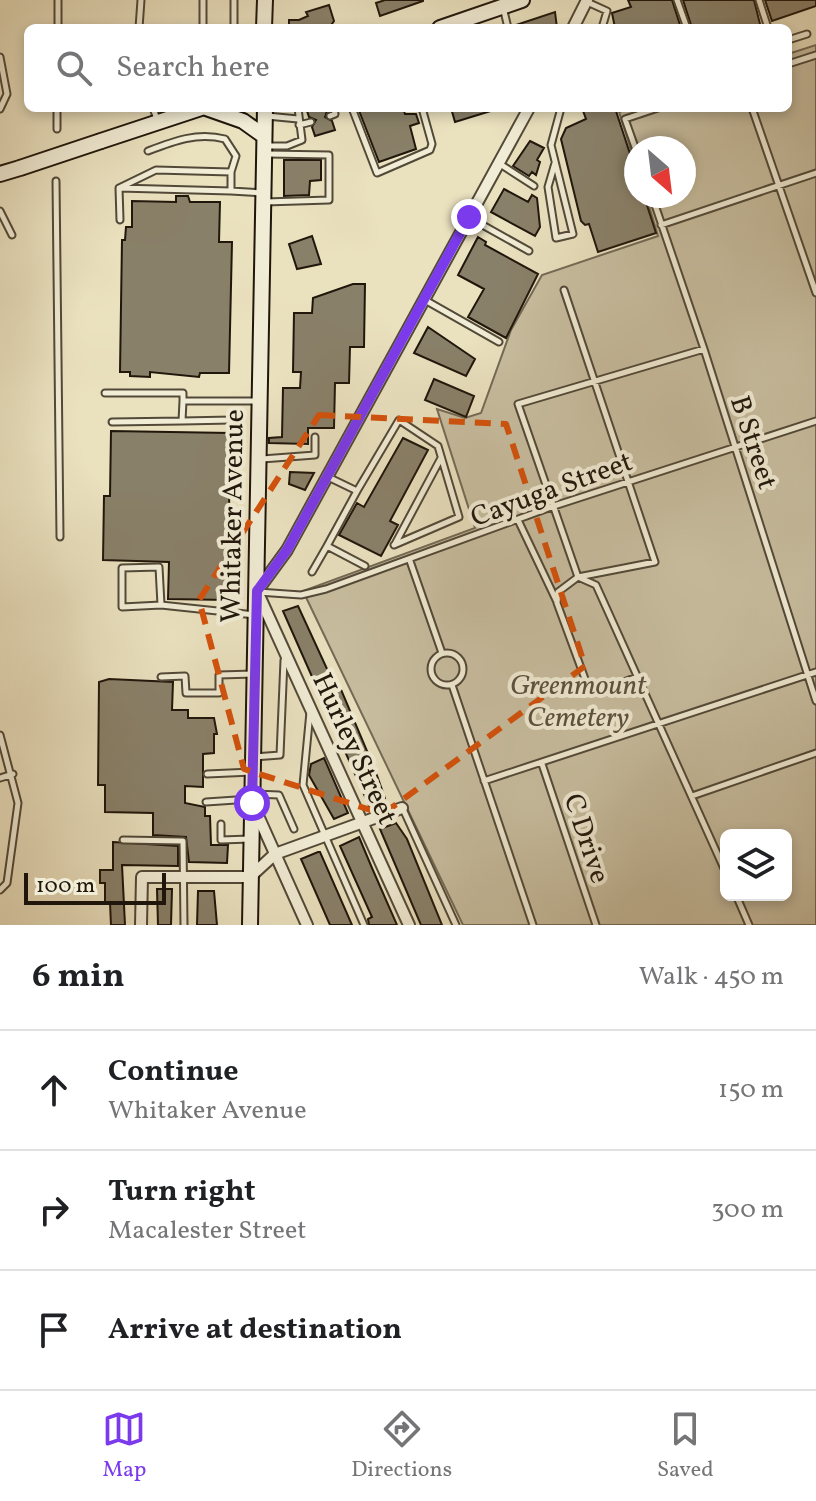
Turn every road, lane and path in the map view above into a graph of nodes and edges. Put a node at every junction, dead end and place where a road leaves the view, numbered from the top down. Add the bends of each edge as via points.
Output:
1 (58, 0) edge
2 (141, 0) edge
3 (203, 0) edge
4 (234, 0) edge
5 (263, 0) edge
6 (677, 0) edge
7 (759, 0) edge
8 (587, 1) edge
9 (513, 2) edge
10 (58, 24) edge
11 (139, 24) edge
12 (203, 24) edge
13 (234, 24) edge
14 (264, 24) edge
15 (451, 24) edge
16 (509, 24) edge
17 (575, 24) edge
18 (603, 24) edge
19 (686, 24) edge
20 (767, 24) edge
21 (807, 34) dead end
22 (792, 39) edge
23 (816, 55) edge
24 (0, 57) edge
25 (792, 63) edge
26 (0, 109) edge
27 (57, 112) edge
28 (176, 112) edge
29 (217, 112) edge
30 (265, 112) edge
31 (335, 112) edge
32 (354, 112) edge
33 (423, 112) edge
34 (527, 112) edge
35 (560, 112) edge
36 (646, 112) edge
37 (753, 112) edge
38 (155, 115) edge
39 (298, 116) edge
40 (330, 116) dead end
41 (311, 122) dead end
42 (57, 129) dead end
43 (631, 136) edge
44 (263, 146) junction
45 (148, 151) dead end
46 (499, 163) junction
47 (555, 163) junction
48 (231, 172) junction
49 (816, 173) edge
50 (0, 174) edge
51 (56, 181) dead end
52 (780, 185) junction
53 (534, 186) dead end
54 (119, 188) junction
55 (231, 191) junction
56 (262, 197) junction
57 (656, 208) edge
58 (0, 211) edge
59 (469, 217) junction
60 (120, 220) dead end
61 (661, 225) junction
62 (12, 235) dead end
63 (529, 251) dead end
64 (564, 290) dead end
65 (816, 293) edge
66 (424, 300) junction
67 (499, 342) dead end
68 (704, 349) junction
69 (596, 381) junction
70 (105, 393) dead end
71 (183, 401) junction
72 (258, 401) junction
73 (232, 420) dead end
74 (182, 421) junction
75 (816, 421) edge
76 (112, 422) dead end
77 (315, 437) dead end
78 (736, 447) junction
79 (442, 457) junction
80 (257, 459) junction
81 (327, 476) junction
82 (630, 480) junction
83 (357, 491) junction
84 (554, 506) junction
85 (518, 520) junction
86 (60, 537) dead end
87 (327, 546) junction
88 (410, 561) junction
89 (365, 566) dead end
90 (312, 572) dead end
91 (578, 577) junction
92 (546, 581) junction
93 (564, 586) junction
94 (257, 591) junction
95 (557, 603) junction
96 (161, 605) junction
97 (256, 615) junction
98 (285, 651) junction
99 (442, 653) junction
100 (813, 673) edge
101 (255, 674) junction
102 (161, 677) dead end
103 (637, 677) junction
104 (452, 685) junction
105 (816, 701) edge
106 (311, 707) junction
107 (659, 723) junction
108 (0, 735) edge
109 (816, 753) edge
110 (253, 764) junction
111 (542, 764) junction
112 (13, 774) junction
113 (207, 774) dead end
114 (0, 778) edge
115 (484, 781) junction
116 (692, 796) junction
117 (252, 799) junction
118 (206, 802) dead end
119 (402, 808) joint
120 (364, 822) junction
121 (221, 824) dead end
122 (294, 829) dead end
123 (325, 836) junction
124 (251, 839) junction
125 (123, 840) dead end
126 (275, 854) junction
127 (720, 859) edge
128 (184, 877) junction
129 (250, 877) junction
130 (0, 890) edge
131 (739, 901) edge
132 (141, 925) edge
133 (184, 925) edge
134 (250, 925) edge
135 (307, 925) edge
136 (364, 925) edge
137 (409, 925) edge
138 (456, 925) edge
139 (533, 925) edge
140 (596, 925) edge
141 (749, 925) edge

1 - 10 lane
2 - 11 lane
3 - 12 lane
4 - 13 lane
5 - 14 main road
6 - 19 lane
7 - 20 lane
8 - 17 street
8 - 18 lane via 607,11
9 - 15 main road
9 - 16 lane
21 - 22 lane
23 - 25 lane
24 - 26 lane via 7,94
27 - 42 lane
28 - 38 main road
29 - 44 main road via 240,119
30 - 39 lane
30 - 44 main road, Whitaker Avenue
31 - 40 lane
32 - 33 lane via 377,173 430,150
34 - 46 street
35 - 47 lane via 551,145
36 - 43 lane via 625,119
37 - 52 lane
38 - 50 main road, bridge via 101,141
39 - 41 lane
39 - 44 lane via 302,140
44 - 56 main road, Whitaker Avenue
44 - 56 lane via 329,155 329,200
45 - 48 lane via 210,135 225,139 236,156
46 - 53 lane
46 - 59 street
47 - 47 lane via 573,234 556,238 548,187
48 - 54 lane via 156,170
48 - 55 lane
49 - 52 lane
51 - 86 lane
52 - 61 lane
52 - 65 lane
54 - 55 lane
54 - 60 lane
55 - 56 lane
56 - 72 main road, Whitaker Avenue
57 - 61 lane, B Street
58 - 62 lane
59 - 63 lane
59 - 66 street
61 - 68 lane, B Street
64 - 69 lane
66 - 67 lane
66 - 81 street
68 - 69 lane
68 - 78 lane, B Street
69 - 82 lane
69 - 84 lane via 518,404
70 - 71 lane via 183,393
71 - 72 lane
71 - 74 lane
72 - 80 main road, Whitaker Avenue
73 - 74 lane
74 - 76 lane
75 - 78 lane, Cayuga Street
77 - 80 lane via 315,455
78 - 82 lane, Cayuga Street
78 - 100 lane, B Street
79 - 79 lane via 459,517 394,545 428,482
79 - 83 lane via 438,446 399,420
80 - 94 main road, Whitaker Avenue
81 - 83 lane
81 - 94 street via 287,550
82 - 84 lane, Cayuga Street
82 - 91 lane via 655,562
83 - 87 lane
84 - 85 lane, Cayuga Street
84 - 91 lane
85 - 88 lane, Cayuga Street
85 - 92 lane
87 - 89 lane
87 - 90 lane
88 - 94 lane, Cayuga Street via 301,595
88 - 99 lane
91 - 93 lane
91 - 103 lane via 596,585
92 - 93 lane
92 - 95 lane
93 - 95 lane
94 - 97 main road, Whitaker Avenue
94 - 98 street, Hurley Street
95 - 103 lane via 588,687 603,690
96 - 96 lane via 159,567 122,568 122,607
96 - 97 lane
97 - 101 main road, Whitaker Avenue
98 - 106 street, Hurley Street
98 - 110 lane via 280,755
99 - 104 lane via 458,657 463,667 461,678
99 - 104 lane via 431,664 431,674 441,685
100 - 105 lane, B Street
100 - 107 lane
101 - 102 lane via 219,675 219,693 186,693 185,676
101 - 110 main road, Whitaker Avenue
103 - 107 lane
104 - 115 lane
106 - 120 street, Hurley Street
106 - 123 lane via 303,785
107 - 111 lane
107 - 116 lane
108 - 112 lane
109 - 116 lane
110 - 113 lane
110 - 117 main road, Whitaker Avenue
111 - 115 lane
111 - 140 lane, C Drive
112 - 114 lane
112 - 130 lane via 18,803 7,883
115 - 139 lane
116 - 127 lane
117 - 118 lane
117 - 122 lane via 279,795
117 - 124 main road, Whitaker Avenue
117 - 126 street
119 - 120 street
119 - 138 lane
120 - 123 street
120 - 137 street, Hurley Street
121 - 124 lane via 221,840
123 - 126 street
123 - 136 lane
124 - 129 main road, Whitaker Avenue
125 - 128 lane via 183,841
126 - 129 street
126 - 135 street
128 - 129 street via 206,872
128 - 132 street via 142,877
128 - 133 lane
129 - 134 main road, Whitaker Avenue
131 - 141 lane

